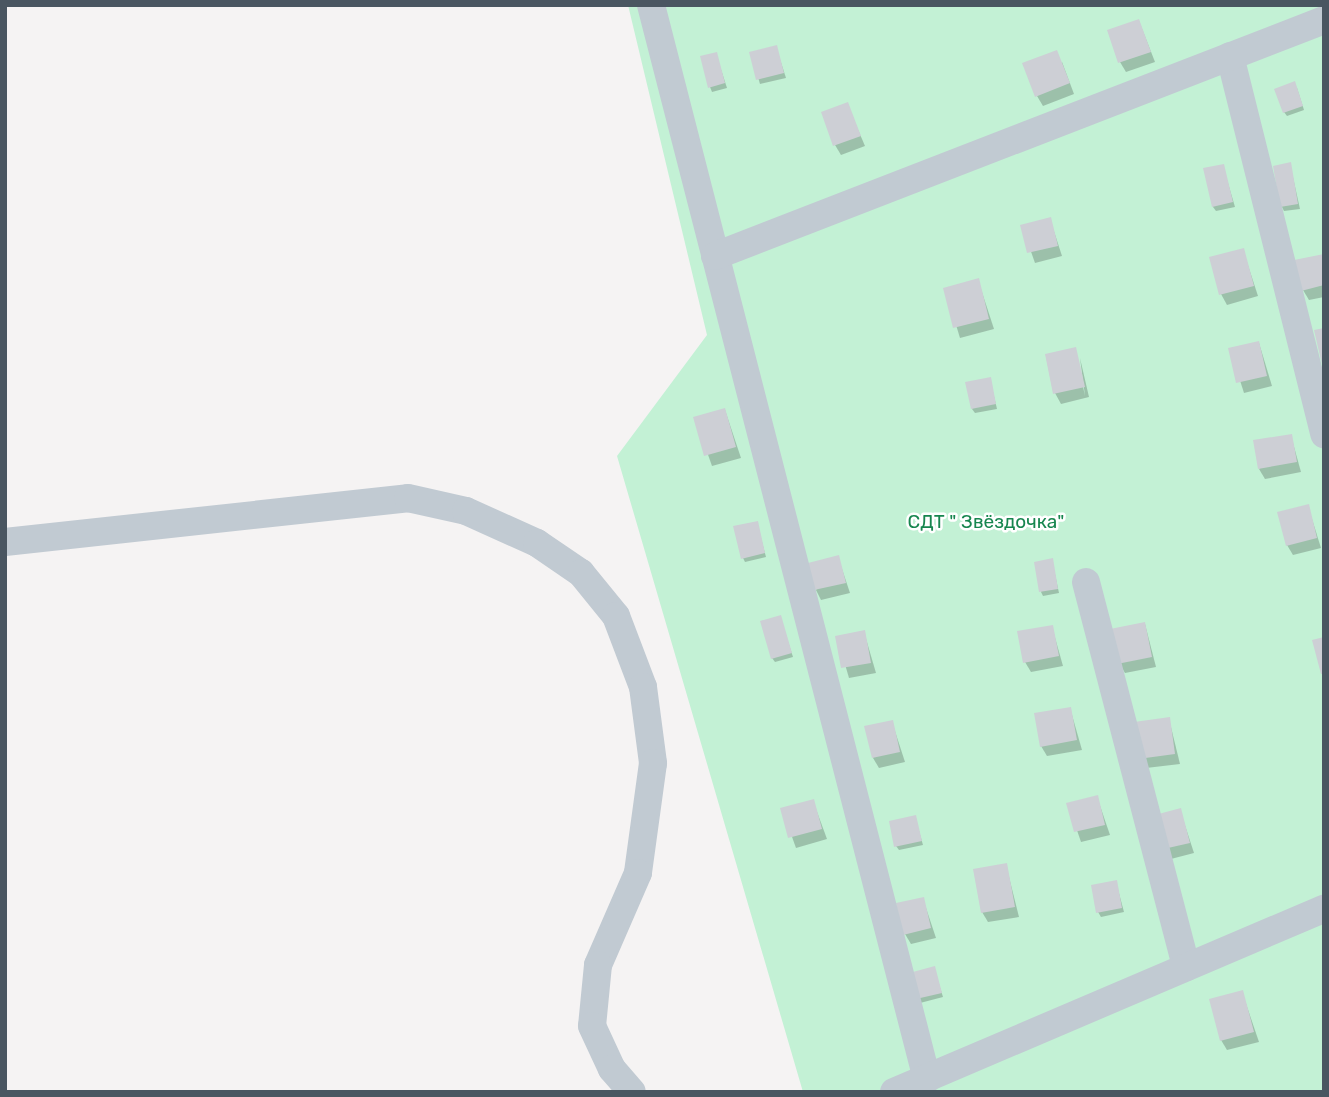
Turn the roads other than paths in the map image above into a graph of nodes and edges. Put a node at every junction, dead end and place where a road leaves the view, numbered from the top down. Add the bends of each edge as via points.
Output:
1 (651, 5) edge
2 (1324, 20) edge
3 (1230, 56) junction
4 (715, 256) junction
5 (1324, 434) edge
6 (5, 542) edge
7 (1086, 582) dead end
8 (1324, 909) edge
9 (1186, 967) junction
10 (927, 1079) junction
11 (632, 1092) edge
12 (894, 1092) edge

1 - 4 lane
2 - 3 lane
3 - 4 lane
3 - 5 lane
4 - 10 lane
6 - 11 lane via 408,498 466,511 537,543 581,573 621,627 643,687 653,763 638,873 598,965 592,1026 612,1069
7 - 9 lane
8 - 9 lane
9 - 10 lane
10 - 12 lane

